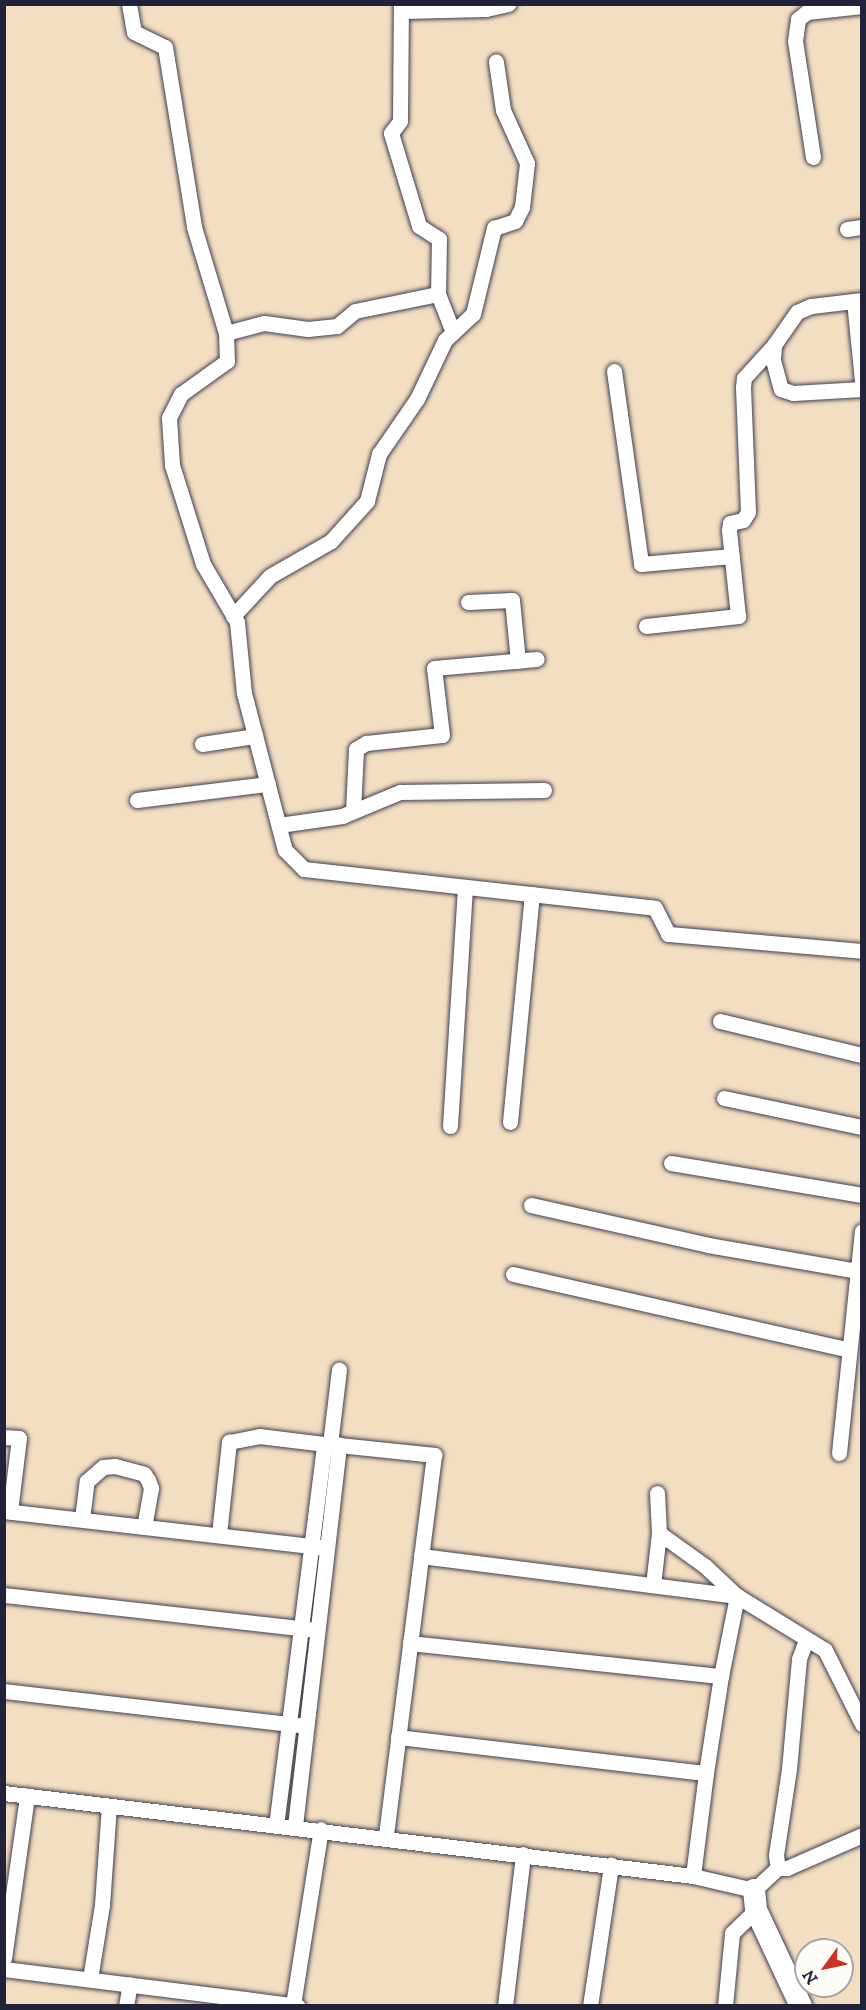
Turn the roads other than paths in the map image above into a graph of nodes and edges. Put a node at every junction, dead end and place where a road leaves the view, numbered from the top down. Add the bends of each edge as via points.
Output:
1 (129, 4) edge
2 (508, 4) edge
3 (861, 6) edge
4 (402, 8) edge
5 (496, 62) dead end
6 (813, 157) dead end
7 (433, 295) dead end
8 (857, 300) edge
9 (453, 332) junction
10 (226, 333) junction
11 (774, 345) junction
12 (614, 371) dead end
13 (861, 381) edge
14 (861, 389) edge
15 (732, 556) junction
16 (468, 602) dead end
17 (233, 616) junction
18 (646, 626) dead end
19 (537, 659) dead end
20 (518, 661) junction
21 (255, 736) junction
22 (202, 744) dead end
23 (268, 784) junction
24 (544, 790) dead end
25 (137, 800) dead end
26 (353, 811) junction
27 (279, 825) junction
28 (465, 887) junction
29 (532, 894) junction
30 (861, 951) edge
31 (720, 1022) dead end
32 (861, 1055) edge
33 (724, 1098) dead end
34 (510, 1122) dead end
35 (450, 1126) dead end
36 (861, 1126) edge
37 (670, 1163) dead end
38 (861, 1195) edge
39 (531, 1205) dead end
40 (861, 1231) edge
41 (857, 1271) junction
42 (513, 1274) dead end
43 (849, 1350) junction
44 (339, 1370) dead end
45 (4, 1437) edge
46 (331, 1444) junction
47 (839, 1453) dead end
48 (657, 1493) dead end
49 (7, 1511) edge
50 (82, 1519) junction
51 (144, 1526) junction
52 (659, 1533) junction
53 (219, 1534) junction
54 (312, 1545) junction
55 (327, 1548) junction
56 (421, 1556) junction
57 (653, 1585) junction
58 (4, 1594) edge
59 (737, 1596) junction
60 (301, 1627) junction
61 (318, 1630) junction
62 (806, 1640) junction
63 (410, 1643) junction
64 (721, 1676) junction
65 (4, 1691) edge
66 (289, 1724) junction
67 (861, 1724) edge
68 (307, 1727) junction
69 (398, 1737) junction
70 (706, 1773) junction
71 (4, 1794) edge
72 (27, 1796) junction
73 (109, 1806) junction
74 (276, 1826) junction
75 (295, 1826) junction
76 (321, 1829) junction
77 (861, 1836) edge
78 (386, 1837) junction
79 (523, 1854) junction
80 (610, 1865) junction
81 (778, 1868) junction
82 (693, 1876) junction
83 (755, 1900) junction
84 (4, 1958) edge
85 (794, 1959) edge
86 (4, 1969) edge
87 (90, 1979) junction
88 (130, 1984) junction
89 (245, 2002) edge
90 (293, 2005) edge
91 (126, 2006) edge
92 (298, 2006) edge
93 (505, 2006) edge
94 (590, 2006) edge
95 (725, 2006) edge
96 (801, 2006) edge

1 - 10 street via 134,32 165,47 194,227
2 - 4 street via 486,9
3 - 6 street via 807,12 798,19 795,41
4 - 9 street via 400,122 391,133 418,226 438,239 438,294
5 - 9 street via 503,110 527,163 522,207 515,221 494,228 473,314
7 - 10 street via 355,311 337,326 308,329 264,323
8 - 11 street via 797,312
8 - 13 street
9 - 17 street via 445,340 417,399 379,454 367,501 331,542 270,576
10 - 17 street via 227,361 181,394 169,418 172,465 200,553
11 - 14 street via 781,389 793,393
11 - 15 street via 744,378 748,512 743,520 730,523
12 - 15 street via 641,564
15 - 18 street via 738,616
16 - 20 street via 512,600
17 - 21 street via 244,693
19 - 20 street
20 - 26 street via 434,668 442,735 366,743 356,748
21 - 22 street
21 - 23 street
23 - 25 street
23 - 27 street
24 - 26 street via 400,792
26 - 27 street
27 - 28 street via 285,850 304,869
28 - 29 street
28 - 35 street
29 - 30 street via 655,908 668,934
29 - 34 street
31 - 32 street
33 - 36 street
37 - 38 street
39 - 41 street via 708,1245
40 - 41 street
41 - 43 street
42 - 43 street
43 - 47 street
44 - 46 street
45 - 49 street via 19,1438
46 - 53 street via 258,1436 229,1442
46 - 54 street
46 - 55 street
46 - 56 street via 434,1455
48 - 52 street
49 - 50 street
50 - 51 street
50 - 51 street via 87,1481 103,1467 115,1466 144,1474 148,1480 151,1488
51 - 53 street
52 - 57 street
52 - 59 street via 705,1566
53 - 54 street
54 - 55 street
54 - 60 street
55 - 61 street
56 - 57 street
56 - 63 street
57 - 59 street
58 - 60 street
59 - 62 street
59 - 64 street
60 - 61 street
60 - 66 street
61 - 68 street
62 - 67 street via 825,1650
62 - 81 street via 799,1659 776,1855
63 - 64 street
63 - 69 street
64 - 70 street
65 - 66 street
66 - 68 street
66 - 74 street
68 - 75 street
69 - 70 street
69 - 78 street
70 - 82 street
71 - 72 street
72 - 73 street
72 - 84 street
73 - 74 street
73 - 87 street via 102,1905
74 - 75 street
75 - 76 street
76 - 78 street
76 - 90 street
77 - 81 street via 787,1868
78 - 79 street
79 - 80 street
79 - 93 street
80 - 82 street
80 - 94 street
81 - 83 street
82 - 83 street
83 - 85 street via 770,1907
83 - 95 street via 732,1933
83 - 96 street
86 - 87 street
87 - 88 street
88 - 89 street
88 - 91 street
89 - 90 street
90 - 92 street

